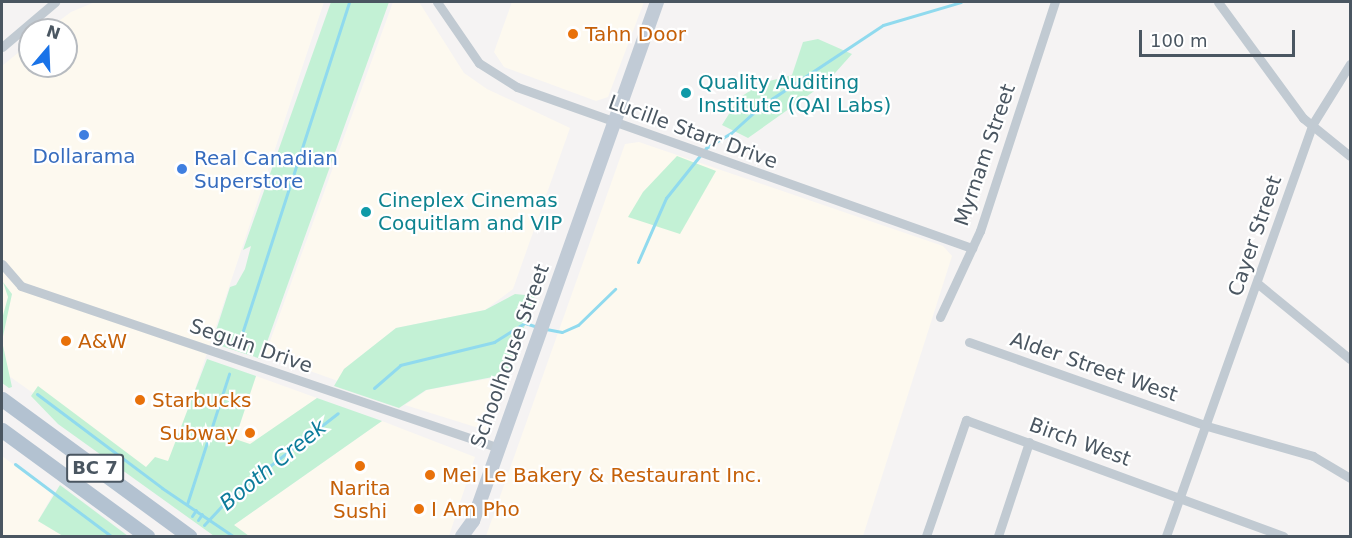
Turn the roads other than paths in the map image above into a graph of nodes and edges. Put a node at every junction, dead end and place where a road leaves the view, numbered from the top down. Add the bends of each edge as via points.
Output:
1 (55, 2) edge
2 (437, 2) edge
3 (657, 2) edge
4 (1055, 2) edge
5 (1218, 2) edge
6 (2, 47) edge
7 (1350, 64) edge
8 (614, 122) junction
9 (1312, 125) junction
10 (1350, 156) edge
11 (972, 248) junction
12 (2, 264) edge
13 (1257, 283) junction
14 (940, 317) dead end
15 (969, 342) dead end
16 (1350, 359) edge
17 (2, 399) edge
18 (1207, 426) junction
19 (2, 430) edge
20 (1029, 442) junction
21 (499, 448) junction
22 (1350, 478) edge
23 (1181, 498) junction
24 (473, 521) junction
25 (147, 537) edge
26 (189, 537) edge
27 (462, 537) edge
28 (473, 537) edge
29 (926, 537) edge
30 (998, 537) edge
31 (1166, 537) edge
32 (1283, 537) edge

1 - 6 street
2 - 8 street, Lucille Starr Drive via 470,52 489,72 517,87
3 - 8 main road, Schoolhouse Street
4 - 11 street, Myrnam Street via 1005,162
5 - 9 street
7 - 9 street, Cayer Street
8 - 11 street, Lucille Starr Drive
8 - 21 main road, Schoolhouse Street
9 - 10 street
9 - 13 street, Cayer Street
11 - 14 street, Myrnam Street
12 - 21 street, Seguin Drive via 21,286
13 - 16 street
13 - 18 street, Cayer Street
15 - 18 street, Alder Street West
17 - 26 main road, BC 7
18 - 22 street, Alder Street West via 1313,456
18 - 23 street, Cayer Street
19 - 25 main road, BC 7
20 - 23 street, Birch West
20 - 29 street, Birch West via 966,420
20 - 30 street
21 - 24 main road, Schoolhouse Street
23 - 31 street, Cayer Street
23 - 32 street, Birch West
24 - 27 main road, Schoolhouse Street
24 - 28 main road, Schoolhouse Street

